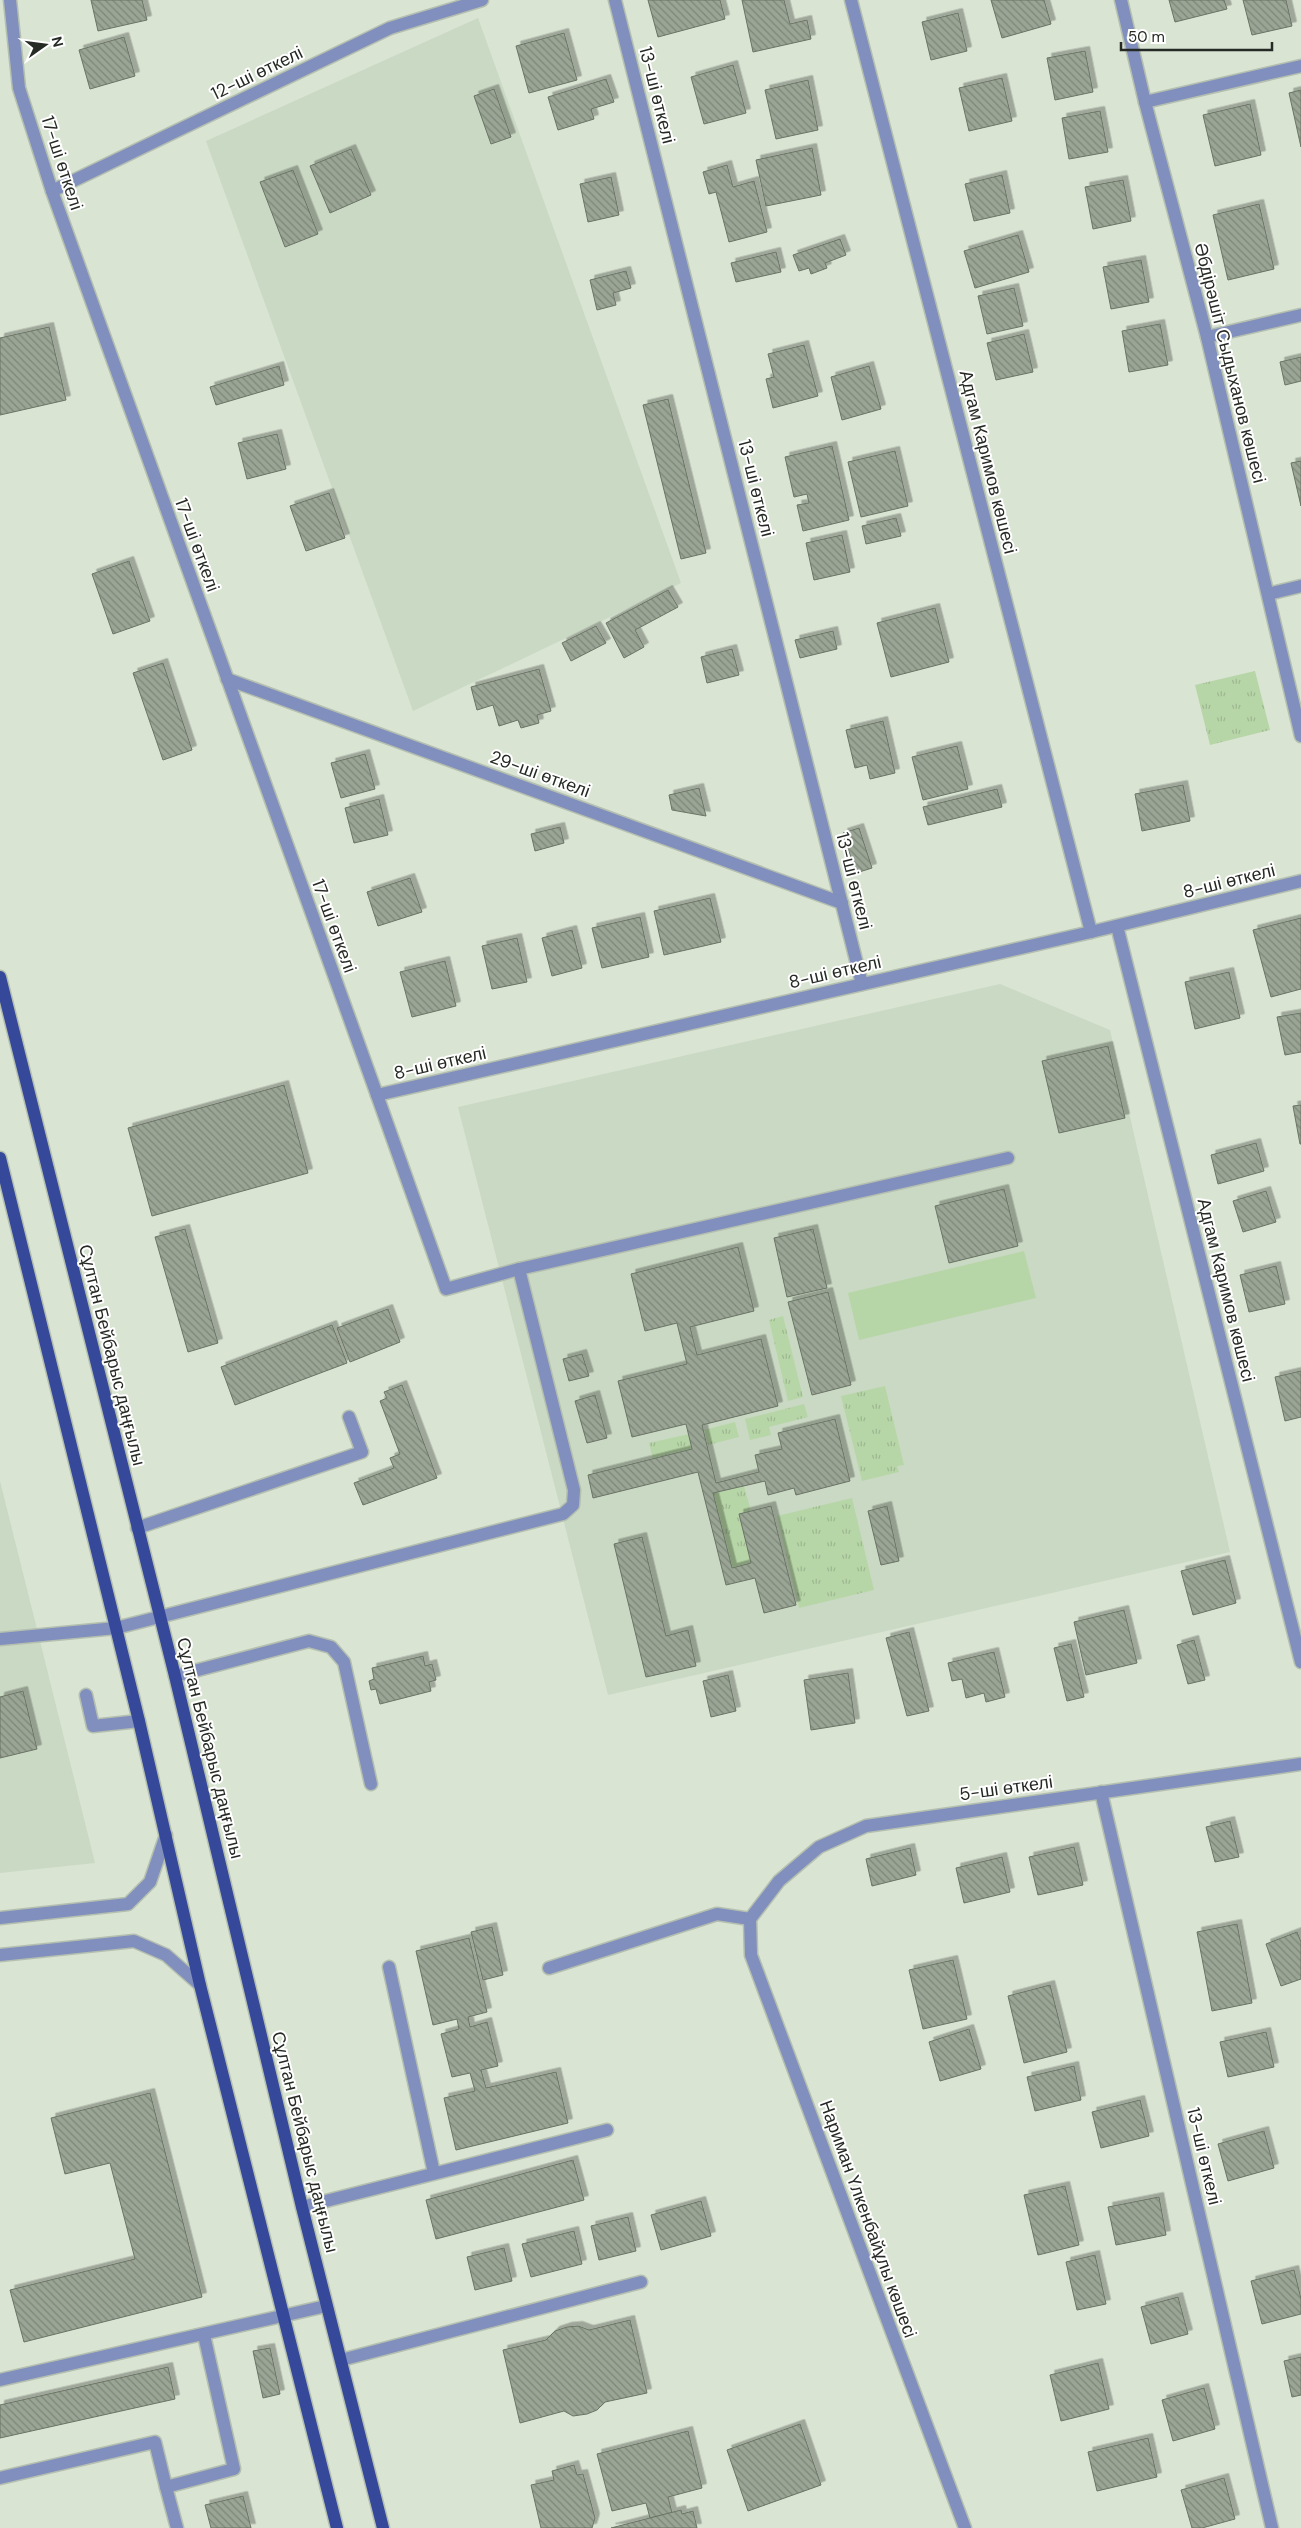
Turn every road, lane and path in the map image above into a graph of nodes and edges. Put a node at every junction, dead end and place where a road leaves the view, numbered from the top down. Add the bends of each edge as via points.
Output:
1 (10, 0) edge
2 (482, 0) edge
3 (615, 0) edge
4 (851, 0) edge
5 (1121, 0) edge
6 (1301, 66) edge
7 (1145, 102) junction
8 (52, 191) junction
9 (1301, 315) edge
10 (1207, 337) junction
11 (1301, 586) edge
12 (1268, 594) junction
13 (227, 679) junction
14 (1301, 736) edge
15 (1301, 881) edge
16 (842, 903) junction
17 (1117, 926) junction
18 (1091, 932) junction
19 (0, 977) edge
20 (862, 984) junction
21 (377, 1095) junction
22 (0, 1158) edge
23 (1008, 1158) dead end
24 (519, 1269) junction
25 (349, 1417) dead end
26 (137, 1528) junction
27 (160, 1618) junction
28 (116, 1628) junction
29 (0, 1639) edge
30 (1301, 1662) edge
31 (175, 1676) junction
32 (86, 1695) dead end
33 (139, 1721) junction
34 (1301, 1764) edge
35 (371, 1784) dead end
36 (1101, 1792) junction
37 (166, 1835) junction
38 (0, 1918) edge
39 (750, 1920) junction
40 (0, 1955) edge
41 (389, 1967) dead end
42 (549, 1968) dead end
43 (200, 1985) junction
44 (608, 2130) dead end
45 (434, 2172) junction
46 (302, 2207) junction
47 (641, 2282) dead end
48 (326, 2306) junction
49 (285, 2317) junction
50 (204, 2335) junction
51 (341, 2360) junction
52 (0, 2380) edge
53 (0, 2478) edge
54 (166, 2486) junction
55 (177, 2528) edge
56 (337, 2528) edge
57 (383, 2528) edge
58 (965, 2528) edge
59 (1272, 2528) edge

1 - 8 street, 17-ші өткелі via 19,88
2 - 8 street, 12-ші өткелі via 390,28
3 - 16 street, 13-ші өткелі
4 - 18 street, Адгам Каримов көшесі
5 - 7 street, Әбдірәшіт Сыдыханов көшесі
6 - 7 street
7 - 10 street, Әбдірәшіт Сыдыханов көшесі
8 - 13 street, 17-ші өткелі
9 - 10 street
10 - 12 street, Әбдірәшіт Сыдыханов көшесі
11 - 12 street
12 - 14 street, Әбдірәшіт Сыдыханов көшесі
13 - 16 street, 29-ші өткелі
13 - 21 street, 17-ші өткелі
15 - 17 street, 8-ші өткелі
16 - 20 street, 13-ші өткелі
17 - 18 street, 8-ші өткелі
17 - 30 street, Адгам Каримов көшесі
18 - 20 street, 8-ші өткелі
19 - 26 main road, Сұлтан Бейбарыс даңғылы
20 - 21 street, 8-ші өткелі
21 - 24 street, 17-ші өткелі via 446,1288
22 - 28 main road
23 - 24 street
24 - 27 street via 574,1490 573,1504 563,1514
25 - 26 street via 362,1452
26 - 27 main road, Сұлтан Бейбарыс даңғылы
27 - 28 street
27 - 31 main road, Сұлтан Бейбарыс даңғылы
28 - 29 street
28 - 33 main road
31 - 35 street via 310,1641 331,1647 344,1662
31 - 46 main road, Сұлтан Бейбарыс даңғылы
32 - 33 street via 94,1726
33 - 37 main road
34 - 36 street, 5-ші өткелі
36 - 39 street, 5-ші өткелі via 866,1826 819,1847 778,1881
36 - 59 street, 13-ші өткелі
37 - 38 street via 150,1882 128,1904
37 - 43 main road
39 - 42 street via 717,1914
39 - 58 street, Нариман Үлкенбайұлы көшесі via 751,1955
40 - 43 street via 134,1941 166,1955
41 - 45 street
43 - 49 main road
44 - 45 street
45 - 46 street
46 - 48 main road, Сұлтан Бейбарыс даңғылы
47 - 51 street
48 - 49 street
48 - 51 main road, Сұлтан Бейбарыс даңғылы
49 - 50 street
49 - 56 main road
50 - 52 street
50 - 54 street via 234,2469
51 - 57 main road, Сұлтан Бейбарыс даңғылы
53 - 54 street via 155,2442
54 - 55 street

